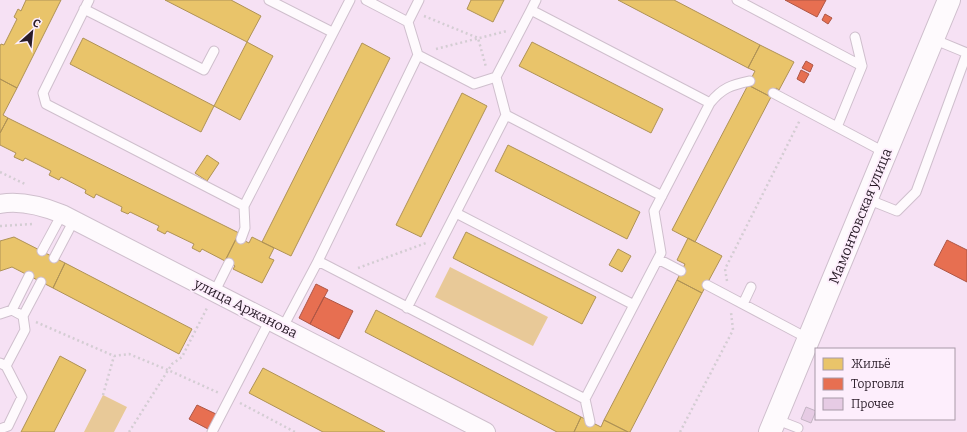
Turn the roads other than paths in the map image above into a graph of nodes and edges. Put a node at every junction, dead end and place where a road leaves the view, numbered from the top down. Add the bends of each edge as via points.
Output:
1 (89, 0) edge
2 (269, 0) edge
3 (350, 0) edge
4 (366, 0) edge
5 (419, 0) edge
6 (536, 0) edge
7 (737, 0) edge
8 (949, 0) edge
9 (84, 9) junction
10 (531, 10) junction
11 (408, 22) junction
12 (332, 32) junction
13 (855, 37) dead end
14 (933, 39) junction
15 (214, 51) dead end
16 (418, 55) junction
17 (862, 66) junction
18 (493, 78) junction
19 (750, 81) dead end
20 (773, 93) dead end
21 (710, 103) junction
22 (506, 115) junction
23 (837, 127) junction
24 (886, 153) junction
25 (662, 196) junction
26 (867, 199) junction
27 (0, 204) edge
28 (244, 206) junction
29 (456, 213) junction
30 (68, 217) junction
31 (241, 240) dead end
32 (42, 251) dead end
33 (54, 258) dead end
34 (658, 259) junction
35 (318, 261) junction
36 (230, 263) dead end
37 (681, 271) dead end
38 (29, 276) dead end
39 (41, 282) dead end
40 (707, 285) dead end
41 (751, 287) dead end
42 (212, 299) junction
43 (743, 304) junction
44 (634, 305) junction
45 (407, 308) junction
46 (12, 310) junction
47 (0, 314) edge
48 (23, 316) junction
49 (277, 324) junction
50 (809, 339) junction
51 (3, 364) edge
52 (585, 399) junction
53 (590, 422) dead end
54 (773, 426) edge
55 (0, 428) edge
56 (798, 428) dead end
57 (212, 432) edge
58 (486, 432) edge

1 - 9 lane
2 - 12 lane
3 - 12 lane
4 - 11 lane
5 - 11 lane
6 - 10 lane
7 - 17 lane
8 - 14 main road, Мамонтовская улица
9 - 15 lane via 204,70
9 - 28 lane via 43,93 46,104
10 - 18 lane
10 - 21 lane
11 - 16 lane
12 - 28 lane
13 - 17 lane
14 - 24 main road, Мамонтовская улица
14 - 26 lane via 967,53 916,192 897,211
16 - 18 lane via 474,84
16 - 35 lane
17 - 23 lane
18 - 22 lane
19 - 21 lane via 733,85 720,92
20 - 23 lane
21 - 25 lane
22 - 25 lane
22 - 29 lane
23 - 24 lane
24 - 26 main road, Мамонтовская улица
25 - 34 lane via 654,211 661,253
26 - 50 main road, Мамонтовская улица
27 - 30 street, улица Аржанова via 36,205
28 - 31 lane via 245,228
29 - 44 lane
29 - 45 lane
30 - 32 lane
30 - 33 lane
30 - 42 street, улица Аржанова
34 - 37 lane
34 - 44 lane
35 - 45 lane
35 - 49 lane
36 - 42 lane
38 - 46 lane
39 - 48 lane
40 - 43 lane
41 - 43 lane
42 - 49 street, улица Аржанова
43 - 50 lane
44 - 52 lane
45 - 52 lane
46 - 47 lane
46 - 48 lane
48 - 51 lane via 25,330
49 - 57 lane via 230,398
49 - 58 street, улица Аржанова
50 - 54 main road, Мамонтовская улица
51 - 55 lane via 22,397 8,426
52 - 53 lane
54 - 56 lane

